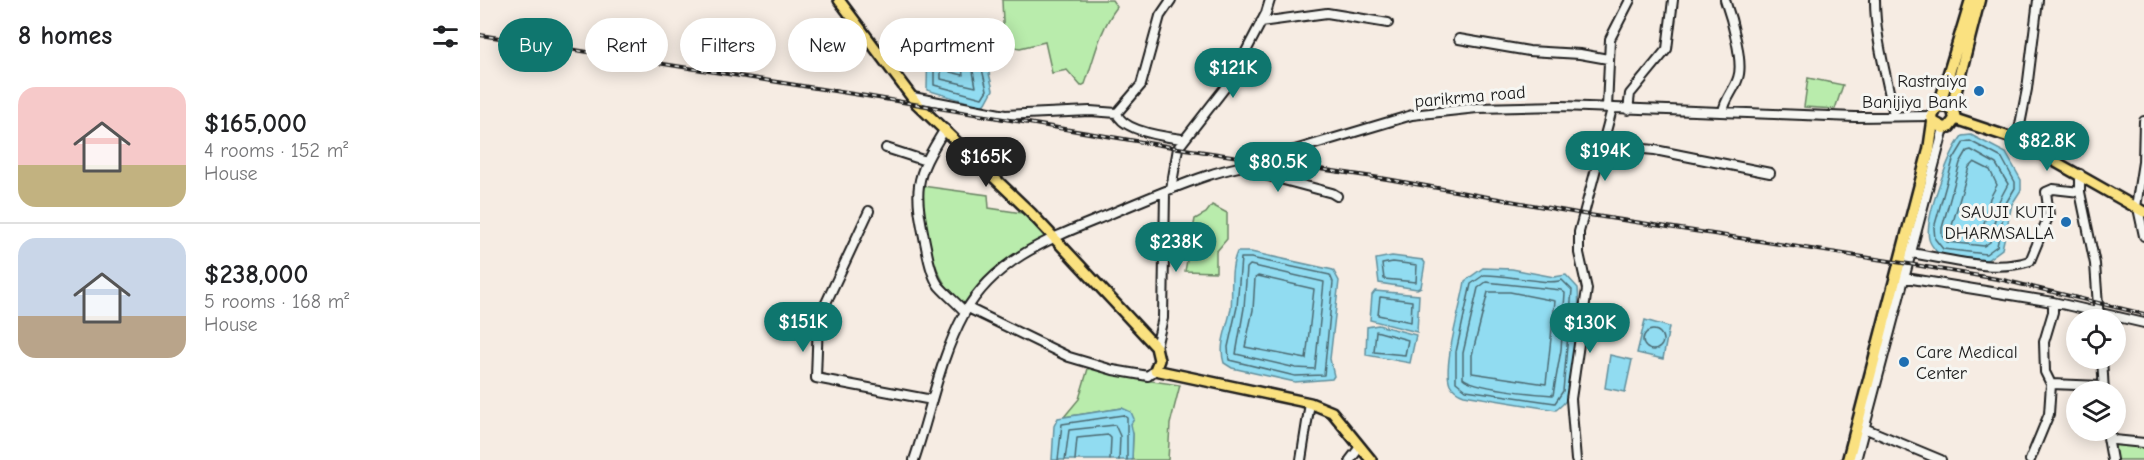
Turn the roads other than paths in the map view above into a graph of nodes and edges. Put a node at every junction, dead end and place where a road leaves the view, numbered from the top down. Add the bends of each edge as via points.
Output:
1 (839, 0) edge
2 (1171, 0) edge
3 (1269, 0) edge
4 (1630, 0) edge
5 (1673, 0) edge
6 (1725, 0) edge
7 (1875, 0) edge
8 (1971, 0) edge
9 (1979, 0) edge
10 (2038, 0) edge
11 (1261, 22) junction
12 (1388, 23) dead end
13 (1459, 39) dead end
14 (1608, 59) junction
15 (913, 97) junction
16 (1939, 106) junction
17 (1609, 108) junction
18 (1628, 110) junction
19 (1723, 112) junction
20 (1117, 113) junction
21 (1954, 114) junction
22 (1894, 116) junction
23 (1932, 119) junction
24 (2144, 121) edge
25 (1944, 128) junction
26 (945, 129) junction
27 (1182, 139) junction
28 (2017, 140) junction
29 (886, 148) dead end
30 (1600, 150) junction
31 (926, 161) junction
32 (2144, 162) edge
33 (1257, 165) junction
34 (1770, 173) dead end
35 (2080, 174) junction
36 (1168, 191) junction
37 (2080, 192) junction
38 (1337, 196) dead end
39 (2139, 209) edge
40 (870, 211) dead end
41 (1053, 236) junction
42 (2144, 236) edge
43 (1911, 253) junction
44 (1900, 277) junction
45 (2052, 302) junction
46 (2075, 309) edge
47 (2098, 309) edge
48 (967, 310) junction
49 (2126, 320) edge
50 (2144, 323) edge
51 (1156, 347) junction
52 (1155, 370) junction
53 (2050, 384) junction
54 (2066, 385) edge
55 (932, 400) junction
56 (1310, 403) junction
57 (1864, 428) junction
58 (2109, 441) edge
59 (2124, 441) edge
60 (2144, 443) edge
61 (1360, 447) junction
62 (914, 460) edge
63 (1301, 460) edge
64 (1350, 460) edge
65 (1371, 460) edge
66 (1576, 460) edge
67 (1848, 460) edge
68 (1856, 460) edge
69 (1941, 460) edge
70 (2030, 460) edge
71 (2112, 460) edge

1 - 15 main road
2 - 20 street via 1160,16 1141,85
3 - 11 street
4 - 14 street via 1610,39
5 - 18 street via 1667,49 1630,94
6 - 19 street via 1740,59 1738,79
7 - 22 street via 1876,32
8 - 16 highway
9 - 21 highway
10 - 28 street
11 - 12 street via 1327,13
11 - 27 street via 1232,80
13 - 14 street
14 - 17 street
15 - 20 street via 1005,116
15 - 26 main road
16 - 21 highway via 1947,106
16 - 23 highway
17 - 18 street, parikrma road
17 - 30 street
17 - 33 street, parikrma road via 1523,106 1433,111 1278,155
18 - 19 street, parikrma road
19 - 22 street, parikrma road
20 - 27 street via 1124,123 1137,129
21 - 25 highway via 1953,124
21 - 28 main road
22 - 23 street, parikrma road
23 - 25 highway
23 - 44 highway via 1929,150
24 - 32 street
25 - 43 street
26 - 31 street
26 - 41 main road
27 - 36 street
28 - 35 main road
29 - 31 street
30 - 34 street via 1655,150
30 - 66 street via 1579,232 1587,289 1571,399
31 - 48 street via 916,193 928,255 938,285
32 - 39 street
33 - 36 street, parikrma road via 1237,167
33 - 38 street via 1256,171 1265,175
35 - 37 street
35 - 39 main road
36 - 41 street, parikrma road
36 - 51 street via 1163,318
37 - 43 street via 2046,192 2047,221 2030,261 1981,265
37 - 47 street via 2095,264
39 - 42 street
40 - 55 street via 818,320 816,378
41 - 48 street, parikrma road via 1013,259
41 - 51 main road
43 - 44 street
44 - 45 street
44 - 57 street
44 - 67 highway
45 - 46 street
45 - 53 street via 2044,342 2045,372
48 - 52 street via 1069,357 1132,374 1148,376
48 - 55 street, parikrma road via 944,359
49 - 50 street
51 - 52 main road via 1159,360
52 - 56 main road
53 - 54 street
53 - 70 street via 2049,414
55 - 62 street, parikrma road
56 - 61 main road via 1332,412
56 - 63 street
57 - 68 street
57 - 69 street
58 - 71 street
59 - 60 street
61 - 64 street
61 - 65 main road

